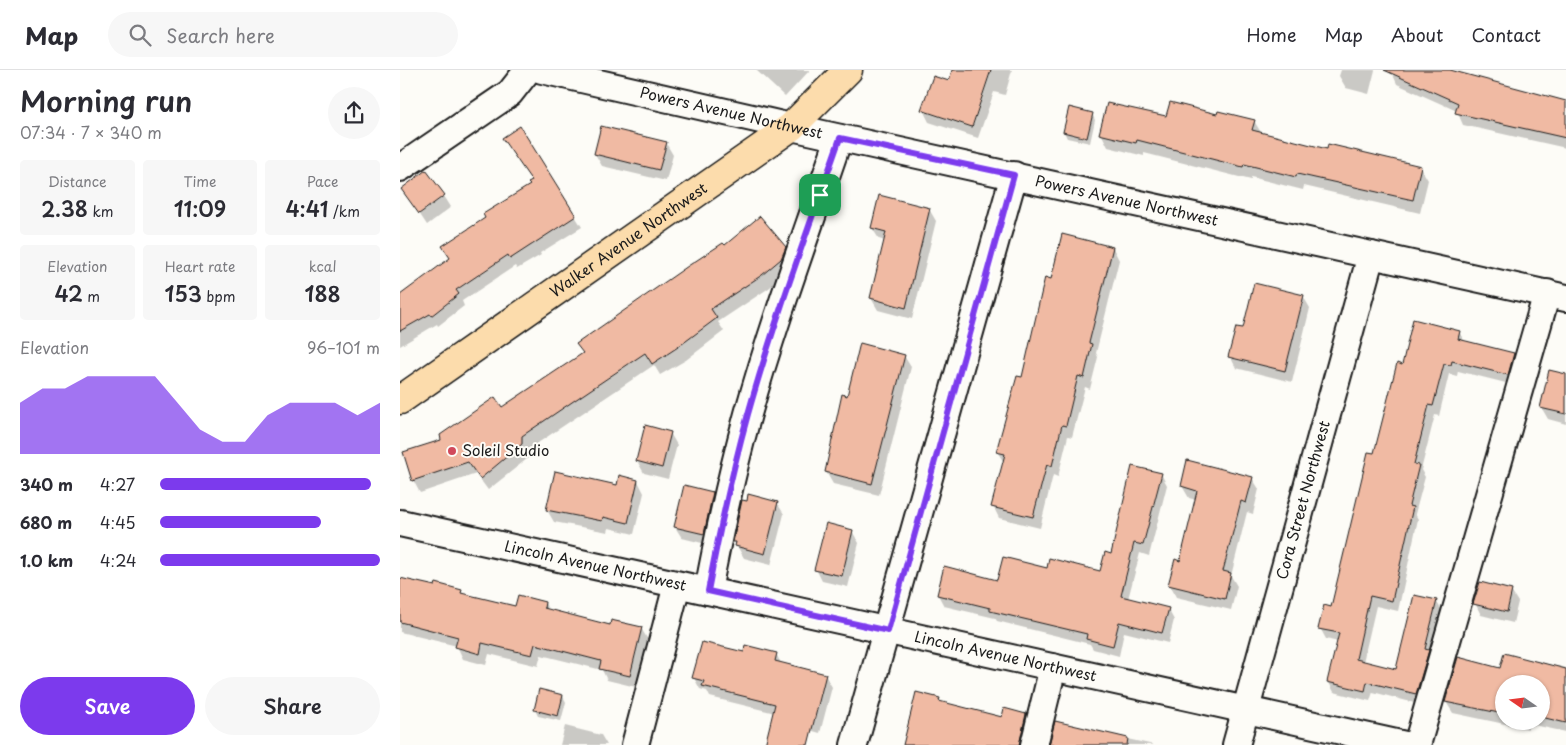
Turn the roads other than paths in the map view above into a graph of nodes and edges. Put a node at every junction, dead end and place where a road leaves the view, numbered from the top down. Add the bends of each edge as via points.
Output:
1 (528, 70) edge
2 (542, 70) edge
3 (848, 70) edge
4 (611, 78) edge
5 (791, 128) junction
6 (840, 138) junction
7 (400, 168) edge
8 (1014, 175) junction
9 (1371, 255) junction
10 (1556, 295) edge
11 (400, 400) edge
12 (400, 524) edge
13 (677, 585) junction
14 (708, 591) junction
15 (888, 631) junction
16 (1053, 667) junction
17 (1247, 709) junction
18 (635, 745) edge
19 (854, 745) edge
20 (1034, 745) edge
21 (1236, 745) edge
22 (1405, 745) edge
23 (1416, 745) edge

1 - 7 street via 510,93
2 - 4 street, Powers Avenue Northwest
3 - 5 main road, Walker Avenue Northwest
4 - 5 street, Powers Avenue Northwest
5 - 6 street, Powers Avenue Northwest
5 - 11 main road, Walker Avenue Northwest
6 - 8 street, Powers Avenue Northwest
6 - 14 street via 780,310 748,415
8 - 9 street, Powers Avenue Northwest
8 - 15 street
9 - 10 street, Powers Avenue Northwest
9 - 17 street, Cora Street Northwest
10 - 23 street
12 - 13 street, Lincoln Avenue Northwest
13 - 14 street, Lincoln Avenue Northwest
13 - 18 street
14 - 15 street, Lincoln Avenue Northwest
15 - 16 street, Lincoln Avenue Northwest
15 - 19 street
16 - 17 street, Lincoln Avenue Northwest
16 - 20 street
17 - 21 street, Cora Street Northwest
17 - 22 street, Lincoln Avenue Northwest

